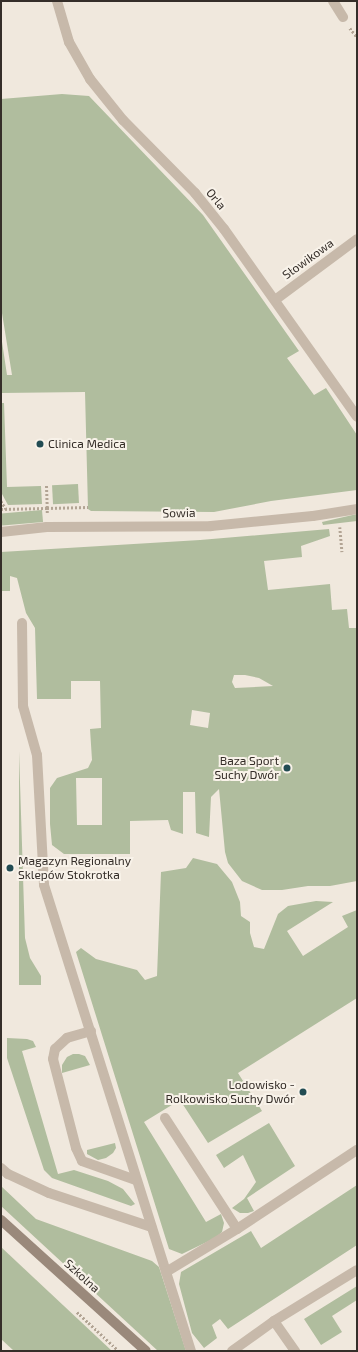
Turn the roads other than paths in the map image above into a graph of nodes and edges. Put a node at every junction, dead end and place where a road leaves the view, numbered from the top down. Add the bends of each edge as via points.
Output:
1 (57, 1) edge
2 (333, 1) edge
3 (343, 16) dead end
4 (357, 239) edge
5 (275, 300) junction
6 (357, 417) edge
7 (357, 508) edge
8 (1, 532) edge
9 (22, 623) dead end
10 (91, 1031) junction
11 (165, 1118) dead end
12 (357, 1150) edge
13 (1, 1168) edge
14 (136, 1180) junction
15 (1, 1220) edge
16 (151, 1227) junction
17 (237, 1229) junction
18 (357, 1270) edge
19 (166, 1272) junction
20 (274, 1321) junction
21 (146, 1351) edge
22 (191, 1351) edge
23 (232, 1351) edge
24 (295, 1351) edge

1 - 5 street, Orla via 69,42 90,79 123,120 195,193
2 - 3 street
4 - 5 street, Słowikowa
5 - 6 street, Orla
7 - 8 street, Sowia via 313,516 211,526 47,527
9 - 10 street via 23,706 37,755 44,885
10 - 14 street
10 - 14 street via 67,1038 55,1049 53,1059 76,1148 82,1161
11 - 17 street
12 - 17 street
13 - 16 street via 8,1174 49,1193
14 - 16 street
15 - 21 street, Szkolna
16 - 19 street
17 - 19 street
18 - 20 street
19 - 22 street
20 - 23 street
20 - 24 street

